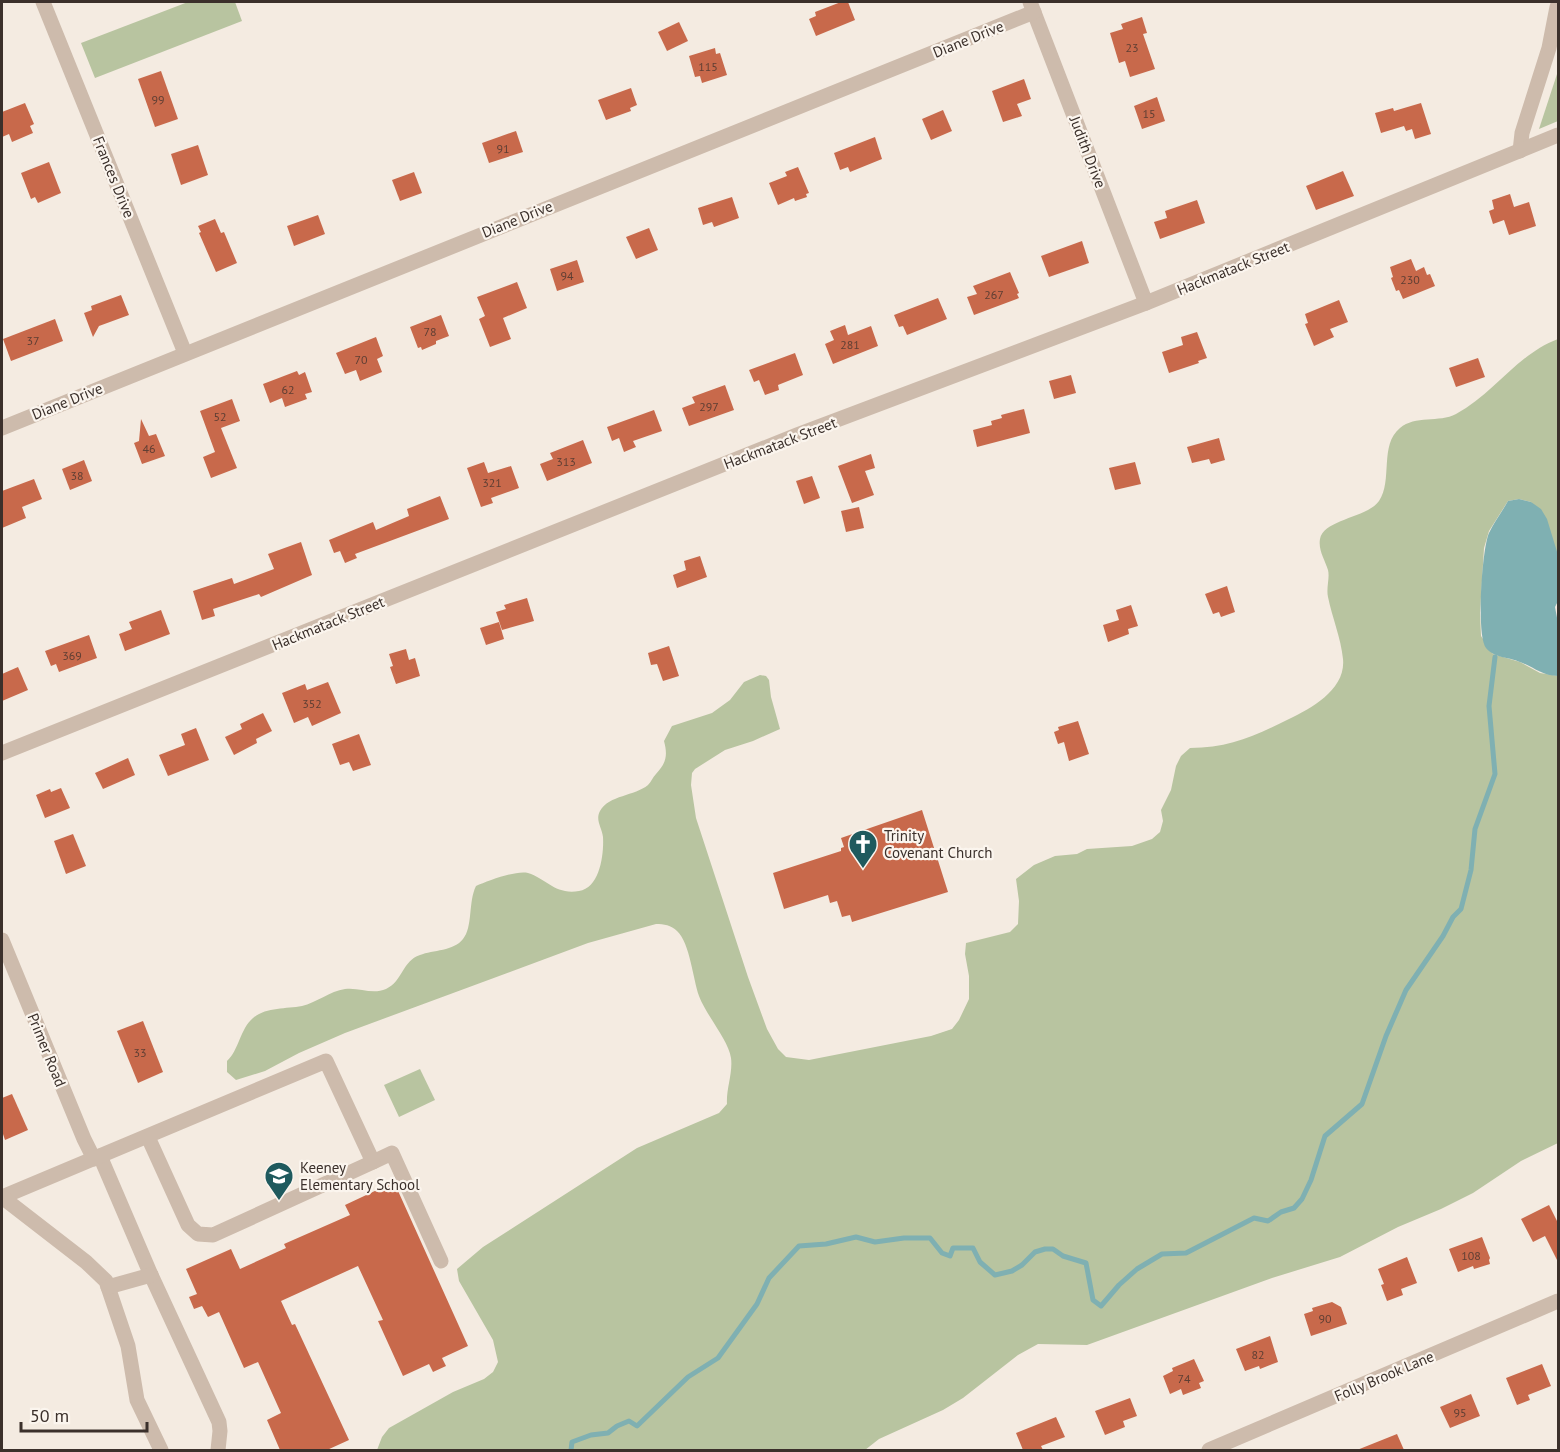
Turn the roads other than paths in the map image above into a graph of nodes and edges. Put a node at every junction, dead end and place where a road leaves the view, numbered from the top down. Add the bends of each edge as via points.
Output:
1 (43, 2) edge
2 (1032, 7) edge
3 (1557, 8) edge
4 (1558, 135) edge
5 (1520, 151) junction
6 (1146, 303) junction
7 (185, 353) junction
8 (2, 428) edge
9 (2, 753) edge
10 (2, 940) edge
11 (148, 1137) junction
12 (97, 1158) junction
13 (373, 1162) junction
14 (2, 1197) edge
15 (441, 1261) dead end
16 (151, 1275) junction
17 (108, 1287) junction
18 (1558, 1301) edge
19 (161, 1450) edge
20 (218, 1450) edge
21 (1209, 1450) edge

1 - 7 street, Frances Drive
2 - 6 street, Judith Drive
2 - 7 street, Diane Drive
3 - 5 street
4 - 5 street, Hackmatack Street
5 - 6 street, Hackmatack Street
6 - 9 street, Hackmatack Street via 797,435
7 - 8 street, Diane Drive
10 - 12 street, Primer Road via 84,1139
11 - 12 street
11 - 13 street via 188,1225 198,1234 213,1235
11 - 13 street via 326,1061
12 - 14 street
12 - 16 street, Primer Road
13 - 15 street via 392,1153
14 - 17 street via 86,1262
16 - 17 street
16 - 20 street, Primer Road via 219,1422
17 - 19 street via 128,1346 136,1400
18 - 21 street, Folly Brook Lane

